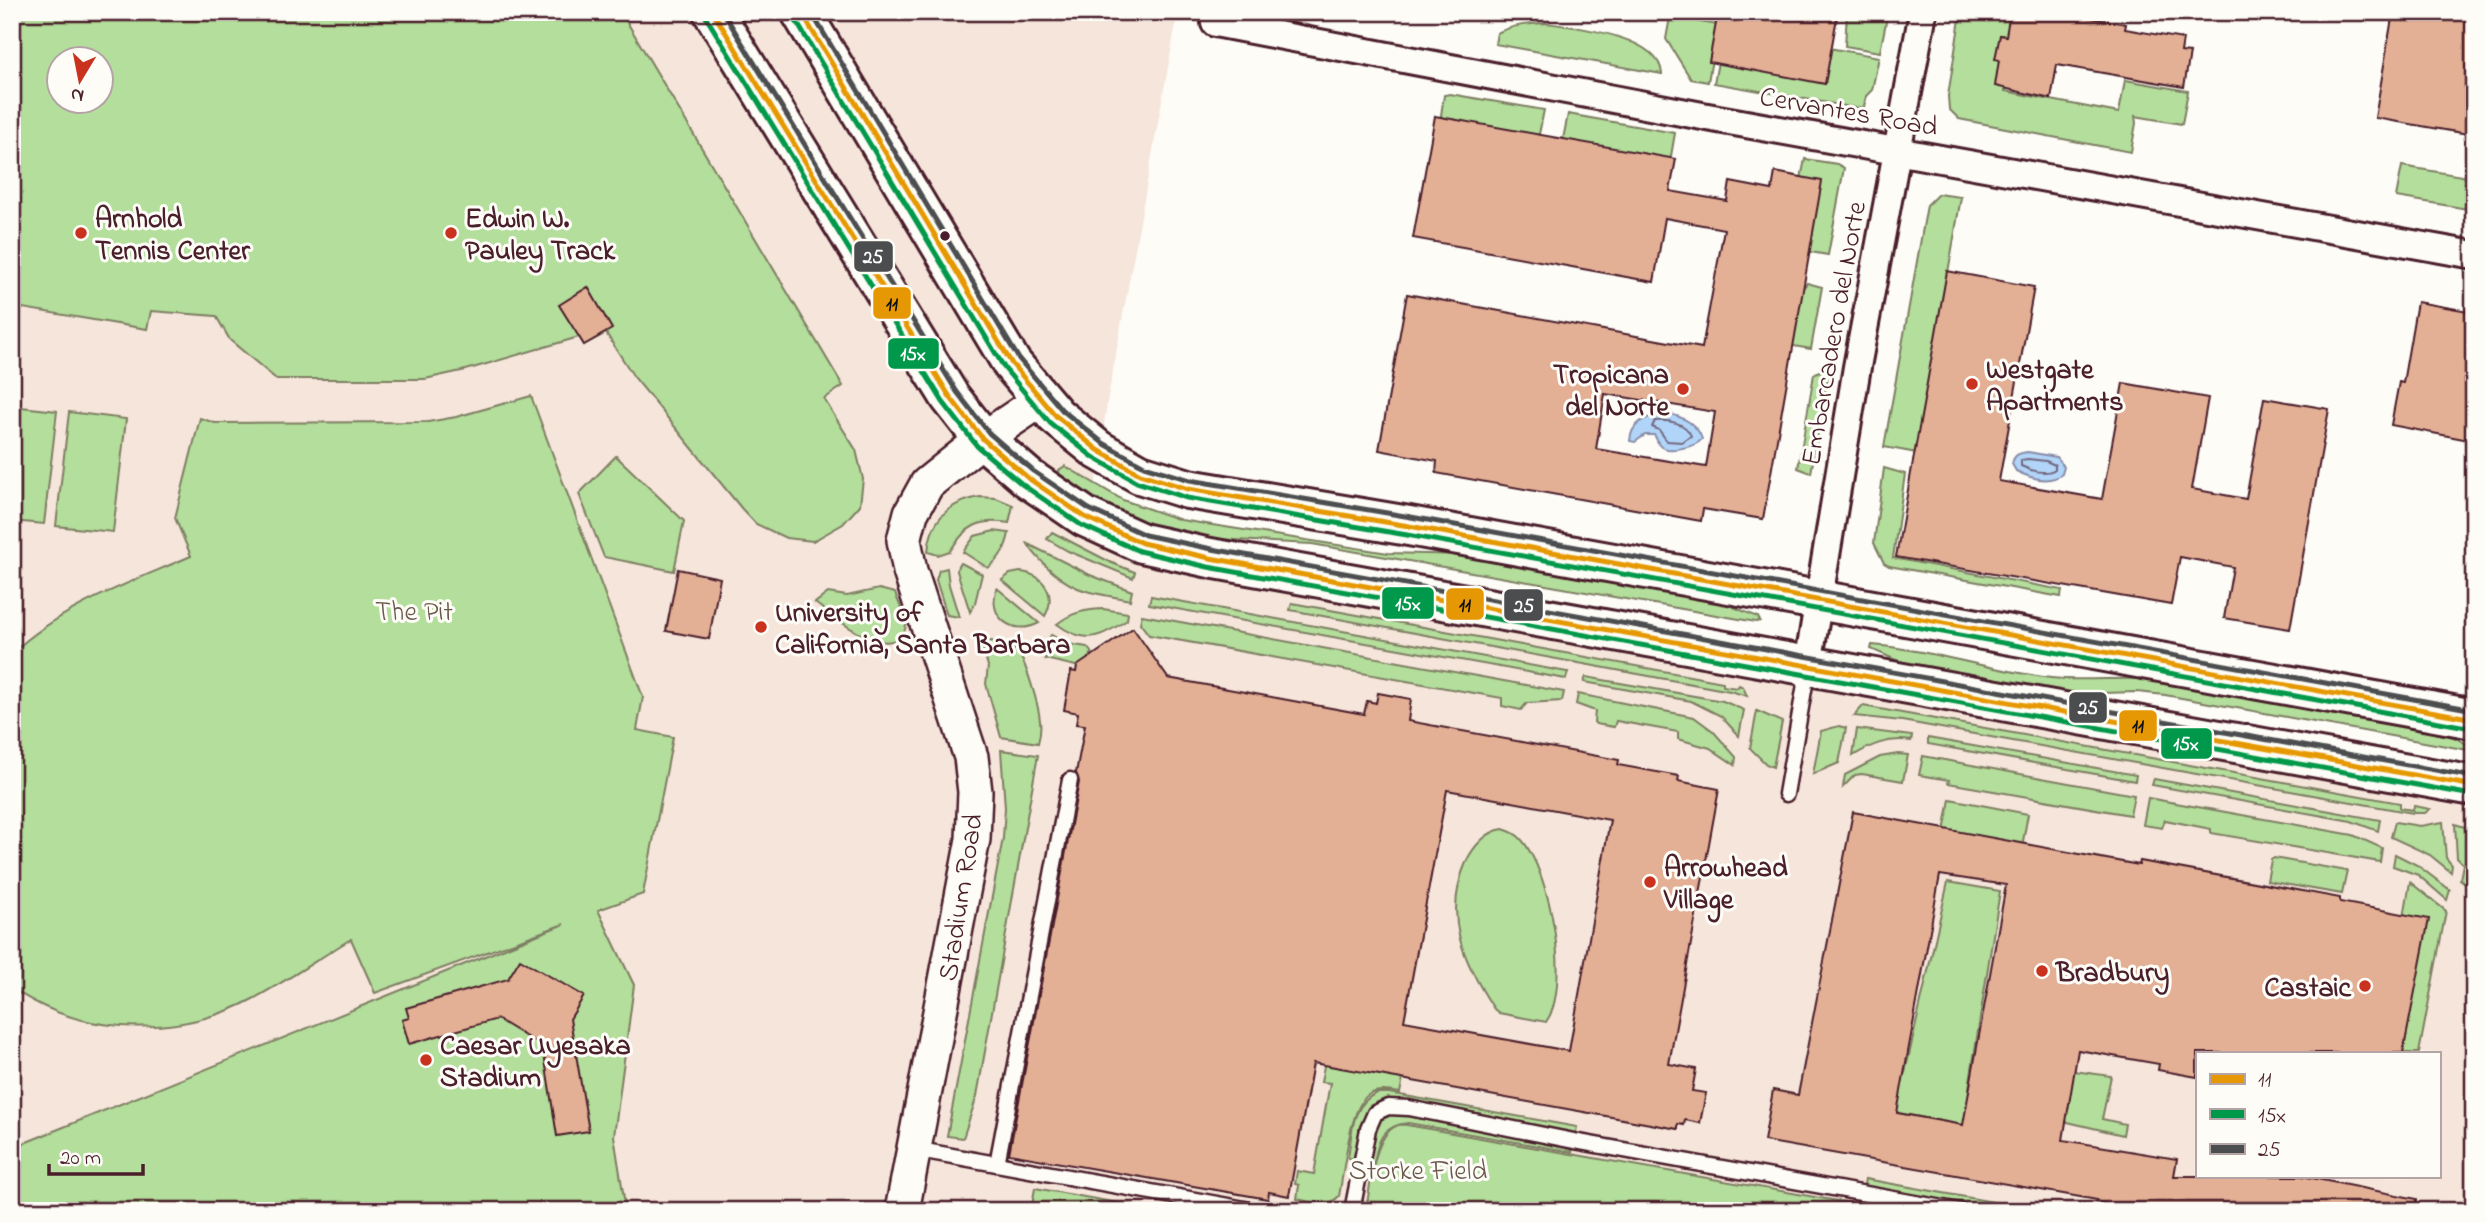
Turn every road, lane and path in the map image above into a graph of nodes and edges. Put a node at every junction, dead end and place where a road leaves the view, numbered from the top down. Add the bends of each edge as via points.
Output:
1 (713, 12) edge
2 (801, 12) edge
3 (1923, 12) edge
4 (1215, 23) dead end
5 (1897, 151) junction
6 (2474, 255) edge
7 (1041, 400) junction
8 (983, 439) junction
9 (1818, 600) junction
10 (1808, 665) junction
11 (2474, 719) edge
12 (1070, 780) dead end
13 (2474, 786) edge
14 (1786, 794) dead end
15 (913, 1149) junction
16 (997, 1164) junction
17 (902, 1211) edge
18 (1256, 1211) edge
19 (1352, 1211) edge
20 (1960, 1211) edge

1 - 8 main road via 950,397
2 - 7 main road via 1012,364
3 - 5 street, Embarcadero del Norte
4 - 5 street, Cervantes Road
5 - 6 street, Cervantes Road
5 - 9 street, Embarcadero del Norte
7 - 8 street, Stadium Road
7 - 9 main road via 1098,450 1140,474 1188,489
8 - 10 main road via 1028,478 1086,517 1142,542
8 - 15 street, Stadium Road via 928,484 911,513 904,540 971,757 975,792 973,839
9 - 10 street, Embarcadero del Norte
9 - 11 main road
10 - 13 main road
10 - 14 lane
12 - 16 lane
15 - 16 lane
15 - 17 street, Stadium Road
16 - 18 lane
19 - 20 lane via 1368,1129 1375,1113 1388,1107

